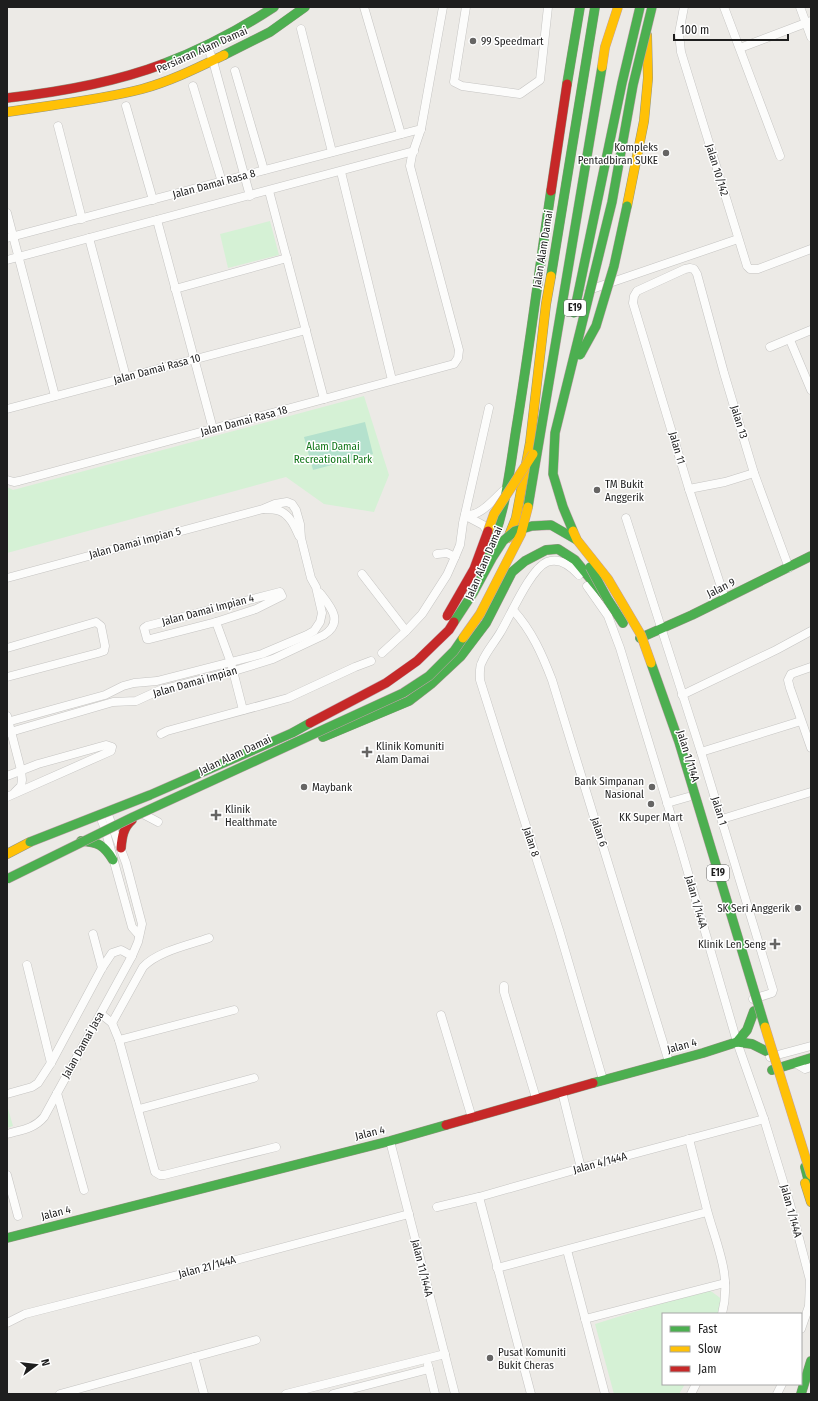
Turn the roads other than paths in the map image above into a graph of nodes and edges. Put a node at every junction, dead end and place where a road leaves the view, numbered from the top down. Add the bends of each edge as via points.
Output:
1 (274, 7) edge
2 (305, 7) edge
3 (364, 7) edge
4 (443, 7) edge
5 (466, 7) edge
6 (548, 7) edge
7 (580, 7) edge
8 (595, 7) edge
9 (618, 7) edge
10 (640, 7) edge
11 (645, 7) edge
12 (652, 7) edge
13 (684, 7) edge
14 (724, 7) edge
15 (800, 7) edge
16 (808, 22) edge
17 (301, 29) dead end
18 (811, 37) edge
19 (207, 45) junction
20 (740, 48) junction
21 (213, 60) junction
22 (235, 71) dead end
23 (193, 86) dead end
24 (7, 98) edge
25 (126, 106) dead end
26 (7, 112) edge
27 (58, 126) dead end
28 (421, 129) junction
29 (401, 134) junction
30 (414, 151) junction
31 (332, 152) junction
32 (780, 156) dead end
33 (264, 170) junction
34 (341, 172) junction
35 (244, 176) junction
36 (222, 182) junction
37 (269, 191) junction
38 (250, 196) junction
39 (153, 200) junction
40 (7, 213) edge
41 (82, 219) junction
42 (157, 220) junction
43 (10, 238) edge
44 (89, 238) junction
45 (738, 239) junction
46 (811, 249) edge
47 (18, 257) junction
48 (287, 258) junction
49 (7, 260) edge
50 (696, 274) joint
51 (175, 288) junction
52 (546, 304) junction
53 (534, 307) junction
54 (573, 320) dead end
55 (306, 330) junction
56 (811, 330) edge
57 (790, 340) junction
58 (568, 343) dead end
59 (770, 347) dead end
60 (194, 359) junction
61 (571, 371) junction
62 (126, 377) junction
63 (392, 380) junction
64 (811, 390) edge
65 (55, 396) junction
66 (324, 399) junction
67 (489, 408) dead end
68 (7, 409) edge
69 (552, 413) junction
70 (213, 429) junction
71 (754, 473) junction
72 (7, 480) edge
73 (507, 487) junction
74 (689, 489) junction
75 (522, 493) junction
76 (263, 509) junction
77 (465, 515) junction
78 (502, 515) junction
79 (516, 518) junction
80 (626, 518) dead end
81 (537, 525) junction
82 (301, 538) junction
83 (578, 540) junction
84 (493, 543) junction
85 (437, 554) dead end
86 (811, 556) edge
87 (455, 557) junction
88 (789, 568) junction
89 (362, 574) dead end
90 (7, 578) edge
91 (316, 587) junction
92 (725, 599) junction
93 (608, 600) junction
94 (513, 610) junction
95 (216, 622) junction
96 (662, 630) junction
97 (406, 631) junction
98 (811, 631) edge
99 (640, 638) junction
100 (7, 648) edge
101 (382, 653) dead end
102 (371, 661) dead end
103 (231, 663) junction
104 (811, 667) edge
105 (234, 671) junction
106 (7, 677) edge
107 (682, 695) junction
108 (243, 710) junction
109 (8, 720) edge
110 (801, 721) junction
111 (9, 732) edge
112 (292, 733) junction
113 (161, 734) dead end
114 (811, 748) edge
115 (701, 752) junction
116 (21, 770) junction
117 (7, 776) edge
118 (46, 779) junction
119 (811, 792) edge
120 (9, 796) edge
121 (688, 797) junction
122 (667, 803) junction
123 (141, 813) junction
124 (103, 814) junction
125 (722, 819) junction
126 (158, 822) dead end
127 (109, 828) junction
128 (79, 841) junction
129 (121, 848) junction
130 (7, 854) edge
131 (7, 860) edge
132 (113, 860) junction
133 (8, 881) edge
134 (93, 934) dead end
135 (139, 935) junction
136 (209, 938) dead end
137 (132, 956) junction
138 (27, 965) dead end
139 (102, 968) junction
140 (504, 986) dead end
141 (751, 1000) junction
142 (234, 1010) dead end
143 (754, 1011) junction
144 (101, 1014) junction
145 (441, 1015) dead end
146 (112, 1023) junction
147 (119, 1040) junction
148 (737, 1042) junction
149 (811, 1046) edge
150 (767, 1054) junction
151 (811, 1058) edge
152 (669, 1062) junction
153 (52, 1063) junction
154 (795, 1063) junction
155 (811, 1067) edge
156 (772, 1070) junction
157 (254, 1078) dead end
158 (603, 1080) junction
159 (562, 1092) junction
160 (57, 1093) junction
161 (7, 1094) edge
162 (536, 1098) junction
163 (139, 1109) junction
164 (472, 1118) junction
165 (764, 1120) junction
166 (7, 1134) edge
167 (689, 1139) junction
168 (390, 1141) junction
169 (276, 1147) dead end
170 (580, 1168) junction
171 (808, 1171) edge
172 (7, 1175) edge
173 (811, 1182) edge
174 (84, 1190) dead end
175 (811, 1190) edge
176 (479, 1198) junction
177 (811, 1202) edge
178 (437, 1207) dead end
179 (707, 1212) junction
180 (409, 1214) junction
181 (18, 1216) dead end
182 (7, 1238) edge
183 (567, 1250) junction
184 (497, 1268) junction
185 (725, 1283) junction
186 (722, 1313) edge
187 (585, 1319) junction
188 (7, 1323) edge
189 (802, 1326) edge
190 (256, 1340) dead end
191 (444, 1354) junction
192 (194, 1357) junction
193 (426, 1358) junction
194 (811, 1361) edge
195 (429, 1369) junction
196 (696, 1385) edge
197 (60, 1394) edge
198 (204, 1394) edge
199 (286, 1394) edge
200 (333, 1394) edge
201 (435, 1394) edge
202 (455, 1394) edge
203 (531, 1394) edge
204 (605, 1394) edge
205 (691, 1394) edge
206 (801, 1394) edge

1 - 19 main road, Persiaran Alam Damai
2 - 21 main road, Persiaran Alam Damai via 270,32
3 - 29 street
4 - 28 street
5 - 6 street via 454,82 462,86 520,94 540,80
7 - 53 main road, Jalan Alam Damai via 558,137
8 - 52 main road, Jalan Alam Damai
9 - 133 main road, bridge via 605,47 529,501 521,534 480,614 454,652 430,676 403,693 133,817
10 - 54 main road, E19, bridge via 622,81
11 - 61 main road, bridge via 648,78 644,121 614,266 596,326
12 - 61 main road, E19, bridge via 612,202
13 - 45 street, Jalan 10/142 via 679,33 681,52
14 - 20 street
15 - 16 street
16 - 18 street
16 - 20 street
17 - 31 street
19 - 21 street
19 - 24 main road, Persiaran Alam Damai via 148,70 57,92
20 - 32 street
21 - 26 main road, Persiaran Alam Damai via 180,76 142,89
21 - 35 street
22 - 33 street
23 - 36 street
25 - 39 street
27 - 41 street
28 - 29 street, Jalan Damai Rasa 8
28 - 30 street
29 - 31 street, Jalan Damai Rasa 8
30 - 34 street, Jalan Damai Rasa 8
30 - 63 street, Jalan Damai Rasa 18 via 410,166 459,350 454,364
31 - 33 street, Jalan Damai Rasa 8
33 - 35 street, Jalan Damai Rasa 8
34 - 37 street, Jalan Damai Rasa 8
34 - 63 street
35 - 36 street, Jalan Damai Rasa 8
35 - 38 street
36 - 39 street, Jalan Damai Rasa 8
37 - 38 street, Jalan Damai Rasa 8
37 - 48 street
38 - 42 street, Jalan Damai Rasa 8
39 - 41 street, Jalan Damai Rasa 8
40 - 43 street
41 - 43 street, Jalan Damai Rasa 8
42 - 44 street, Jalan Damai Rasa 8
42 - 51 street
43 - 47 street
44 - 47 street, Jalan Damai Rasa 8
44 - 62 street
45 - 46 street, Jalan 10/142 via 747,266 754,270
45 - 52 street
47 - 49 street, Jalan Damai Rasa 8
47 - 65 street
48 - 51 street
48 - 55 street
50 - 71 street, Jalan 13
50 - 74 street, Jalan 11 via 694,269 685,269 637,291 633,303
51 - 60 street
52 - 53 street
52 - 75 main road, Jalan Alam Damai
53 - 73 main road, Jalan Alam Damai
55 - 60 street, Jalan Damai Rasa 10
55 - 66 street
56 - 57 street
57 - 59 street
57 - 64 street
58 - 69 main road, E19
60 - 62 street, Jalan Damai Rasa 10
60 - 70 street
61 - 83 main road, E19, bridge via 555,433 553,474 563,507
62 - 65 street, Jalan Damai Rasa 10
63 - 66 street, Jalan Damai Rasa 18
65 - 68 street, Jalan Damai Rasa 10
66 - 70 street, Jalan Damai Rasa 18
67 - 77 street
69 - 93 main road, E19, bridge via 549,472 559,511
69 - 112 main road, bridge via 531,458 494,514 474,570 439,631 399,665
70 - 72 street, Jalan Damai Rasa 18 via 19,481
71 - 74 street
71 - 88 street, Jalan 13
73 - 77 street via 484,508 472,515
73 - 78 main road, Jalan Alam Damai
74 - 92 street, Jalan 11
75 - 79 main road, Jalan Alam Damai
75 - 81 main road via 526,508
76 - 82 street, Jalan Damai Impian via 280,511 287,516
76 - 82 street, Jalan Damai Impian via 275,504 292,504 300,524
76 - 90 street, Jalan Damai Impian 5
77 - 84 street via 486,528
77 - 87 street via 460,545
78 - 79 main road, Jalan 1/114A
78 - 84 main road, Jalan Alam Damai
79 - 81 main road, Jalan 1/114A
79 - 123 main road, Jalan Alam Damai via 479,608 457,641 426,673 398,691
80 - 96 street, Jalan 1
81 - 99 main road, Jalan 1/114A via 582,544 600,560 612,575 623,596
82 - 91 street, Jalan Damai Impian via 311,578
83 - 112 main road, bridge via 551,525 532,526 515,531 503,540 449,630 418,662 386,683
83 - 171 main road, E19, bridge via 608,579 641,635 679,742
84 - 124 main road, Jalan Alam Damai via 467,601 445,637 415,668 384,688
85 - 87 street via 447,553
86 - 88 main road, Jalan 9
87 - 97 street via 437,593
88 - 92 main road, Jalan 9
89 - 97 street
91 - 103 street, Jalan Damai Impian via 322,613 314,631 271,651
91 - 105 street, Jalan Damai Impian via 333,613 334,627 273,659
92 - 96 main road, Jalan 9
93 - 133 main road, bridge via 575,560 558,549 546,550 525,561 512,572 486,623 461,656 409,700
93 - 171 main road, E19, bridge via 636,640 677,743
94 - 122 street, Jalan 1/144A via 530,580 546,562 559,561 566,564 582,580 608,616
94 - 152 street, Jalan 6 via 531,632 552,680
94 - 158 street, Jalan 8 via 481,663 480,680 559,930
95 - 95 street, Jalan Damai Impian 4 via 150,639 147,639 144,631 147,626 280,592 282,596 256,609
95 - 103 street
96 - 99 main road, Jalan 9
96 - 107 street, Jalan 1
97 - 101 street
98 - 107 street
99 - 121 main road, Jalan 1/114A
100 - 106 street via 96,622 101,626 105,646 104,651
102 - 108 street via 288,698
103 - 105 street
103 - 109 street, Jalan Damai Impian via 157,681 134,683 105,695
104 - 110 street via 791,674 788,680
105 - 108 street
105 - 111 street, Jalan Damai Impian via 160,690 136,701 113,702
107 - 115 street, Jalan 1
108 - 113 street
109 - 111 street
110 - 114 street
110 - 115 street
111 - 116 street
112 - 130 main road, bridge via 150,795 30,842
115 - 125 street, Jalan 1
116 - 117 street
116 - 118 street via 31,780
116 - 118 street via 106,746 112,747 111,751
116 - 120 street via 20,786
118 - 120 street
119 - 125 street
121 - 122 street
121 - 141 main road, Jalan 1/114A
122 - 148 street, Jalan 1/144A
123 - 126 street
123 - 127 main road, Jalan Alam Damai
123 - 129 main road via 123,828
124 - 127 street, Jalan Damai Jasa
124 - 131 main road, Jalan Alam Damai
125 - 141 street, Jalan 1 via 773,990
127 - 128 main road, Jalan Alam Damai
127 - 129 street, Jalan Damai Jasa
127 - 132 street, Jalan Damai Jasa
128 - 132 main road via 100,844 106,848
128 - 133 main road, Jalan Alam Damai via 57,851
129 - 135 street, Jalan Damai Jasa via 142,924
132 - 135 street, Jalan Damai Jasa via 132,927
134 - 139 street
135 - 137 street, Jalan Damai Jasa
136 - 146 street via 149,960
137 - 139 street via 122,950 116,950
137 - 144 street, Jalan Damai Jasa
138 - 153 street
139 - 153 street
140 - 162 street
141 - 143 main road, Jalan 1/114A
142 - 147 street
143 - 148 main road via 747,1030
143 - 150 main road, Jalan 1/114A
144 - 146 street
144 - 160 street, Jalan Damai Jasa
145 - 164 street
146 - 147 street
147 - 163 street
148 - 150 main road via 752,1044
148 - 152 main road, Jalan 4
148 - 165 street, Jalan 1/144A
149 - 150 street
150 - 156 main road, Jalan 1/114A
151 - 154 main road
152 - 158 main road, Jalan 4
153 - 161 street via 38,1083
154 - 155 street via 805,1069
154 - 156 main road
156 - 177 main road, Jalan 1/114A
157 - 163 street
158 - 159 main road, Jalan 4
159 - 162 main road, Jalan 4
159 - 170 street
160 - 166 street, Jalan Damai Jasa via 39,1122 31,1128
160 - 174 street
162 - 164 main road, Jalan 4
163 - 169 street via 155,1172 160,1175
164 - 168 main road, Jalan 4
165 - 167 street, Jalan 4/144A
165 - 189 street, Jalan 1/144A via 810,1280 809,1306
167 - 170 street, Jalan 4/144A
167 - 179 street
168 - 180 street, Jalan 11/144A
168 - 182 main road, Jalan 4
170 - 176 street, Jalan 4/144A
171 - 173 main road, E19
171 - 175 main road
172 - 181 street
176 - 178 street, Jalan 4/144A
176 - 184 street
179 - 183 street
179 - 185 street via 722,1258
180 - 188 street, Jalan 21/144A via 25,1314
180 - 191 street, Jalan 11/144A
183 - 184 street
183 - 187 street
184 - 203 street
185 - 186 street via 726,1300
185 - 187 street
187 - 204 street
190 - 192 street
191 - 193 street
191 - 202 street, Jalan 11/144A
192 - 197 street
192 - 198 street
193 - 195 street
193 - 199 street
194 - 206 main road
195 - 200 street
195 - 201 street
196 - 205 street

